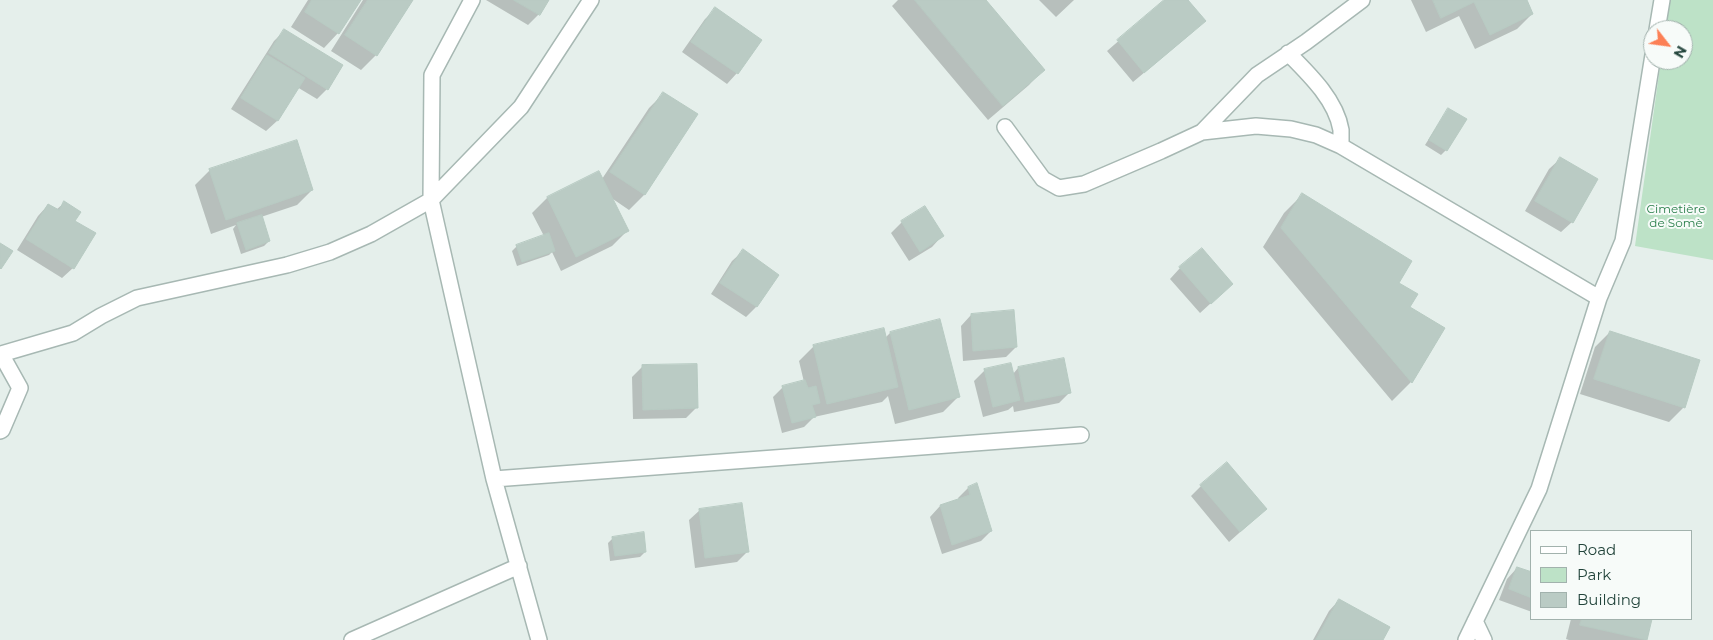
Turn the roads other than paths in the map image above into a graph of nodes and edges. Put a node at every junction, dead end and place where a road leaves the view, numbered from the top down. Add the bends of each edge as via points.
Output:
1 (472, 0) edge
2 (591, 0) edge
3 (1362, 0) edge
4 (1662, 0) edge
5 (1659, 20) edge
6 (1288, 53) junction
7 (1651, 70) edge
8 (1005, 126) dead end
9 (1202, 132) junction
10 (1341, 146) junction
11 (431, 200) junction
12 (1598, 298) junction
13 (0, 354) edge
14 (0, 431) edge
15 (1081, 435) dead end
16 (494, 479) junction
17 (519, 566) junction
18 (1475, 621) junction
19 (352, 640) edge
20 (539, 640) edge
21 (1466, 640) edge
22 (1484, 640) edge

1 - 11 street via 432,75
2 - 11 street via 522,107
3 - 6 street
4 - 5 street
6 - 9 street via 1257,75
6 - 10 street via 1315,82 1334,110 1341,130
7 - 12 street via 1624,241
8 - 9 street via 1043,179 1058,188 1084,184
9 - 10 street via 1256,126 1291,129
10 - 12 street
11 - 13 street via 371,234 330,252 287,265 137,298 73,333
11 - 16 street
12 - 18 street via 1539,489
13 - 14 street via 20,388
15 - 16 street
16 - 17 street
17 - 19 street
17 - 20 street
18 - 21 street
18 - 22 street

